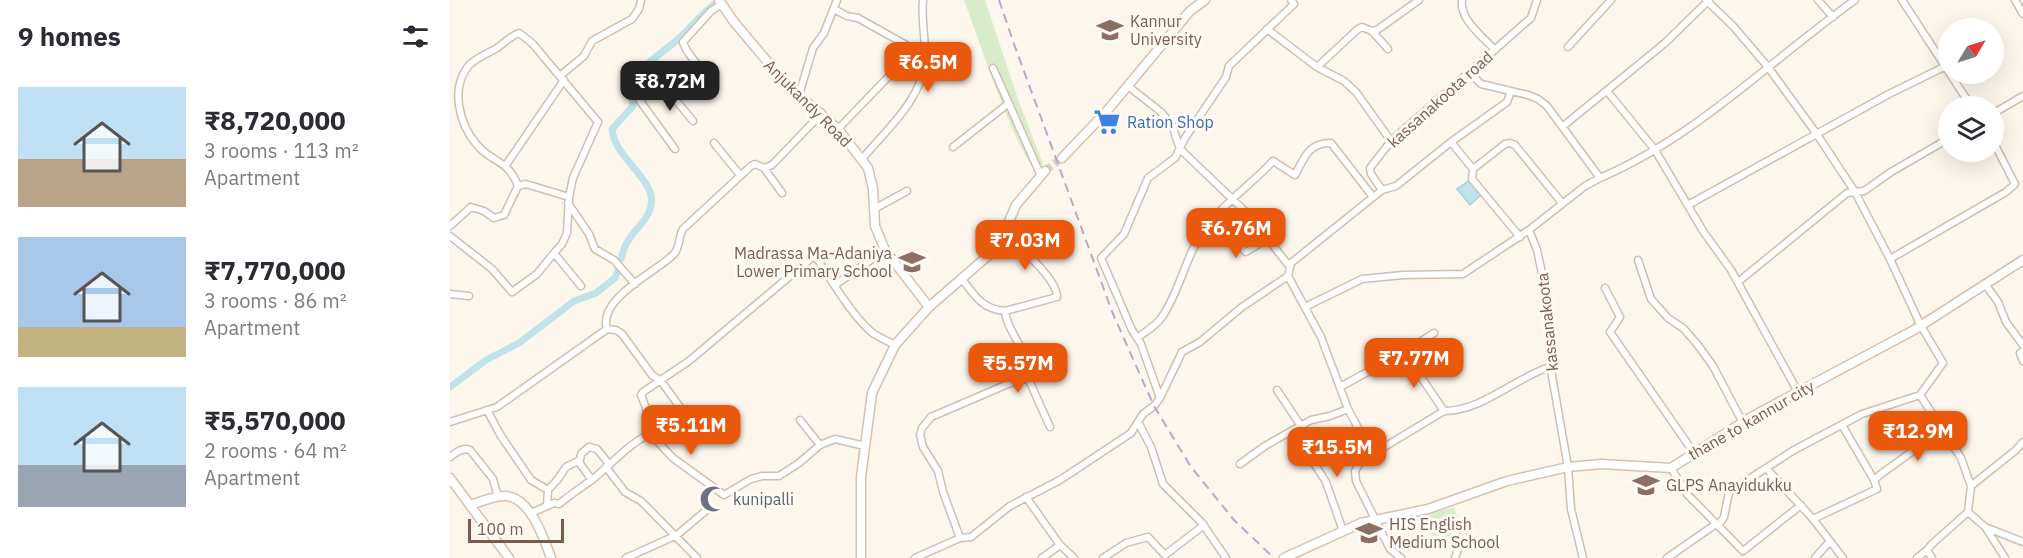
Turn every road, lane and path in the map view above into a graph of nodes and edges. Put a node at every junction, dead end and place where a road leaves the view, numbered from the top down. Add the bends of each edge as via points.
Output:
1 (641, 0) edge
2 (837, 0) edge
3 (923, 0) edge
4 (1205, 0) edge
5 (1303, 0) edge
6 (1419, 0) edge
7 (1461, 0) edge
8 (1537, 0) edge
9 (1611, 0) edge
10 (1708, 0) edge
11 (1818, 0) edge
12 (1855, 0) edge
13 (1902, 0) edge
14 (2015, 0) edge
15 (720, 2) edge
16 (1292, 2) edge
17 (834, 9) junction
18 (2023, 14) edge
19 (1833, 16) junction
20 (1267, 29) junction
21 (1372, 31) junction
22 (909, 47) junction
23 (1568, 47) dead end
24 (1388, 49) dead end
25 (1495, 50) junction
26 (924, 55) junction
27 (1938, 57) edge
28 (1317, 67) junction
29 (1768, 67) junction
30 (993, 68) dead end
31 (1938, 70) edge
32 (1470, 73) junction
33 (563, 78) junction
34 (1128, 86) junction
35 (665, 87) junction
36 (1511, 91) junction
37 (1607, 91) junction
38 (799, 96) junction
39 (2023, 96) edge
40 (1009, 103) junction
41 (2004, 107) edge
42 (822, 113) junction
43 (693, 121) dead end
44 (1562, 127) junction
45 (838, 129) junction
46 (1816, 134) junction
47 (1391, 141) junction
48 (1451, 142) junction
49 (714, 143) dead end
50 (1938, 145) edge
51 (953, 147) dead end
52 (675, 148) dead end
53 (1180, 149) junction
54 (1655, 150) junction
55 (1062, 158) tunnel mouth
56 (862, 159) junction
57 (2004, 162) edge
58 (506, 165) junction
59 (764, 168) junction
60 (1473, 169) junction
61 (1043, 174) joint
62 (740, 175) junction
63 (1600, 178) junction
64 (518, 186) junction
65 (1382, 190) junction
66 (907, 191) dead end
67 (1855, 192) junction
68 (782, 193) dead end
69 (1373, 197) junction
70 (1232, 198) junction
71 (568, 200) junction
72 (1563, 203) junction
73 (1688, 205) junction
74 (874, 209) junction
75 (1212, 220) junction
76 (450, 226) edge
77 (1529, 230) junction
78 (1004, 232) junction
79 (450, 236) edge
80 (1520, 237) junction
81 (1267, 239) junction
82 (885, 250) junction
83 (554, 253) junction
84 (1890, 259) junction
85 (1638, 260) dead end
86 (2023, 260) edge
87 (1290, 267) junction
88 (1288, 276) junction
89 (962, 279) junction
90 (1738, 282) junction
91 (634, 284) junction
92 (1985, 284) junction
93 (835, 285) junction
94 (581, 286) dead end
95 (1605, 288) dead end
96 (450, 294) edge
97 (470, 296) dead end
98 (929, 307) junction
99 (1305, 308) junction
100 (1005, 310) junction
101 (1921, 326) junction
102 (607, 329) junction
103 (1434, 333) dead end
104 (1137, 338) junction
105 (895, 345) junction
106 (2023, 345) edge
107 (2023, 351) edge
108 (1404, 352) junction
109 (2023, 361) edge
110 (1552, 366) junction
111 (1028, 378) junction
112 (661, 381) junction
113 (1340, 387) junction
114 (1277, 390) dead end
115 (1798, 392) junction
116 (1920, 395) junction
117 (1160, 398) junction
118 (1348, 409) junction
119 (487, 410) junction
120 (1444, 411) junction
121 (685, 414) dead end
122 (800, 420) dead end
123 (450, 422) edge
124 (1138, 422) junction
125 (1743, 423) junction
126 (1842, 425) junction
127 (1301, 426) junction
128 (1050, 427) dead end
129 (1293, 430) junction
130 (1942, 430) junction
131 (651, 436) junction
132 (2023, 442) edge
133 (820, 445) junction
134 (865, 446) junction
135 (1372, 453) junction
136 (1694, 453) junction
137 (450, 457) edge
138 (578, 461) junction
139 (1240, 464) dead end
140 (607, 466) junction
141 (1568, 467) junction
142 (1671, 468) junction
143 (1766, 468) junction
144 (450, 478) edge
145 (592, 480) junction
146 (1874, 480) junction
147 (1971, 486) junction
148 (548, 490) junction
149 (498, 497) junction
150 (1026, 497) junction
151 (470, 505) junction
152 (1801, 505) junction
153 (547, 506) junction
154 (709, 508) dead end
155 (1968, 512) junction
156 (531, 513) junction
157 (1813, 519) junction
158 (1376, 520) junction
159 (1204, 525) junction
160 (1717, 525) junction
161 (1985, 527) junction
162 (1343, 531) junction
163 (677, 535) junction
164 (1463, 535) dead end
165 (960, 538) junction
166 (1830, 541) junction
167 (2023, 542) edge
168 (1060, 544) junction
169 (1928, 550) junction
170 (1743, 551) junction
171 (508, 558) edge
172 (551, 558) edge
173 (626, 558) edge
174 (697, 558) edge
175 (861, 558) edge
176 (915, 558) edge
177 (1042, 558) edge
178 (1074, 558) edge
179 (1103, 558) edge
180 (1226, 558) edge
181 (1284, 558) edge
182 (1401, 558) edge
183 (1455, 558) edge
184 (1583, 558) edge
185 (1667, 558) edge
186 (1738, 558) edge
187 (1815, 558) edge
188 (1842, 558) edge
189 (1917, 558) edge
190 (1932, 558) edge
191 (2005, 558) edge

1 - 33 street via 632,20 588,44 584,56
2 - 17 street
3 - 26 street
4 - 34 street via 1190,11
5 - 16 street
6 - 21 street
7 - 25 street via 1466,17
8 - 25 street, kassanakoota road via 1531,18
9 - 23 street
10 - 29 street
10 - 37 street via 1665,43
11 - 19 street
12 - 19 street
13 - 27 street
14 - 18 street
15 - 35 street via 683,42 704,81 686,87
15 - 38 street, Anjukandy Road via 758,52
16 - 20 street
17 - 22 street
17 - 38 street via 813,48
19 - 29 street
20 - 28 street
20 - 53 street via 1229,66 1226,77
21 - 24 street
21 - 28 street via 1362,27
22 - 26 street
22 - 45 street via 901,67
25 - 32 street, kassanakoota road
26 - 56 street via 915,93
28 - 47 street via 1350,87
29 - 46 street
29 - 54 street
30 - 40 street
31 - 46 street
32 - 36 street via 1481,84
32 - 47 street, kassanakoota road
33 - 58 street
33 - 58 street via 519,33 484,53 462,75 459,116 478,147
33 - 71 street via 598,122 573,178
34 - 53 street via 1172,124
34 - 55 street
35 - 43 street
35 - 52 street via 651,91 640,101
36 - 44 street via 1538,99
36 - 48 street via 1507,102
37 - 44 street
37 - 54 street
38 - 42 street, Anjukandy Road
39 - 41 street
40 - 51 street
40 - 61 street
42 - 45 street, Anjukandy Road
42 - 59 street via 772,165
44 - 63 street
45 - 56 street, Anjukandy Road
46 - 67 street
46 - 73 street
47 - 65 street, kassanakoota road via 1370,168
48 - 60 street
48 - 65 street via 1396,186
49 - 62 street
50 - 67 street via 1864,191
53 - 70 street
53 - 104 street via 1148,178 1124,234 1101,258
54 - 63 street
54 - 73 street
56 - 74 street, Anjukandy Road via 868,168
57 - 84 street via 2015,183 2007,192
58 - 64 street
59 - 62 street via 753,165
59 - 68 street
60 - 72 street via 1510,143
60 - 80 street via 1472,179
61 - 78 street via 1016,205
62 - 91 street via 682,229 674,254
63 - 72 street
64 - 71 street via 526,184
64 - 76 street via 504,215 494,218 471,207
65 - 69 street
66 - 74 street
67 - 84 street
67 - 90 street via 1847,193
69 - 70 street via 1331,143 1319,143 1310,149 1294,175 1273,160 1256,180
69 - 87 street
70 - 75 street
70 - 81 street
71 - 83 street via 567,233
71 - 91 street via 595,249 614,260
72 - 77 street
73 - 90 street
74 - 82 street, Anjukandy Road via 875,226
75 - 81 street via 1246,252
75 - 104 street via 1198,239 1161,319
77 - 80 street
77 - 110 street, kassanakoota via 1546,292
78 - 89 street via 998,247
78 - 100 street via 1057,290 1057,297
79 - 83 street via 492,269 512,292 537,274
80 - 99 street via 1463,274 1362,279
81 - 87 street
82 - 93 street
82 - 98 street, Anjukandy Road
83 - 94 street
84 - 101 street
85 - 125 street via 1651,299 1703,351
86 - 92 street, thane to kannur city
87 - 88 street
88 - 99 street
88 - 117 street via 1182,352
89 - 98 street
89 - 100 street via 983,304 996,311
90 - 115 street
91 - 102 street via 607,312
92 - 101 street, thane to kannur city
92 - 106 street
93 - 105 street via 873,333
93 - 112 street via 815,255
95 - 136 street via 1620,317 1610,332
96 - 97 street
98 - 105 street
99 - 113 street
100 - 111 street via 1009,328 1029,367
101 - 115 street, thane to kannur city
101 - 116 street via 1943,363
102 - 112 street via 622,334 652,375
102 - 119 street via 497,407
103 - 108 street
104 - 117 street
105 - 134 street via 872,393
107 - 109 street
108 - 113 street
108 - 120 street
110 - 120 street via 1494,396
110 - 141 street, kassanakoota
111 - 128 street
111 - 165 street via 930,417 922,428 923,447 938,471
112 - 121 street
112 - 131 street via 641,395
113 - 118 street
114 - 127 street
115 - 125 street, thane to kannur city
116 - 126 street via 1881,406
116 - 130 street
117 - 124 street
118 - 127 street
118 - 135 street
119 - 123 street
119 - 148 street via 531,480
120 - 135 street
122 - 133 street
124 - 150 street via 1131,433 1108,449
124 - 159 street via 1163,484
125 - 136 street, thane to kannur city
126 - 143 street
126 - 146 street
127 - 129 street
129 - 139 street
129 - 162 street via 1326,482
130 - 146 street
130 - 147 street via 1961,458
131 - 133 street via 673,458 724,495 751,479 779,476
131 - 140 street via 638,441
132 - 147 street
133 - 134 street via 835,439
134 - 175 street
135 - 158 street via 1360,461 1355,471 1356,481
136 - 142 street, thane to kannur city
137 - 149 street via 460,450 470,450 493,479
138 - 140 street via 585,449 593,447 599,450
138 - 145 street
138 - 148 street via 566,467
140 - 145 street
140 - 163 street via 626,492
141 - 142 street, thane to kannur city via 1601,464
141 - 158 street, thane to kannur city via 1508,481 1428,509
141 - 184 street, kassanakoota via 1571,509
142 - 160 street via 1687,494
143 - 152 street
143 - 160 street via 1729,492 1724,517
144 - 151 street
145 - 153 street via 559,504
146 - 157 street via 1877,489
147 - 155 street
148 - 153 street
149 - 151 street
149 - 156 street via 514,498
150 - 165 street via 971,537
150 - 168 street
151 - 171 street
152 - 157 street
152 - 170 street
153 - 156 street
154 - 163 street
155 - 161 street
155 - 169 street
156 - 172 street
157 - 166 street
158 - 162 street, thane to kannur city
158 - 182 street via 1390,549
159 - 179 street via 1165,555 1148,537 1126,543
159 - 180 street
160 - 170 street
160 - 185 street
161 - 167 street
161 - 191 street
162 - 181 street, thane to kannur city
163 - 173 street
163 - 174 street
164 - 183 street
165 - 176 street
166 - 187 street
166 - 188 street
168 - 177 street
168 - 178 street
169 - 189 street
169 - 190 street
170 - 186 street

